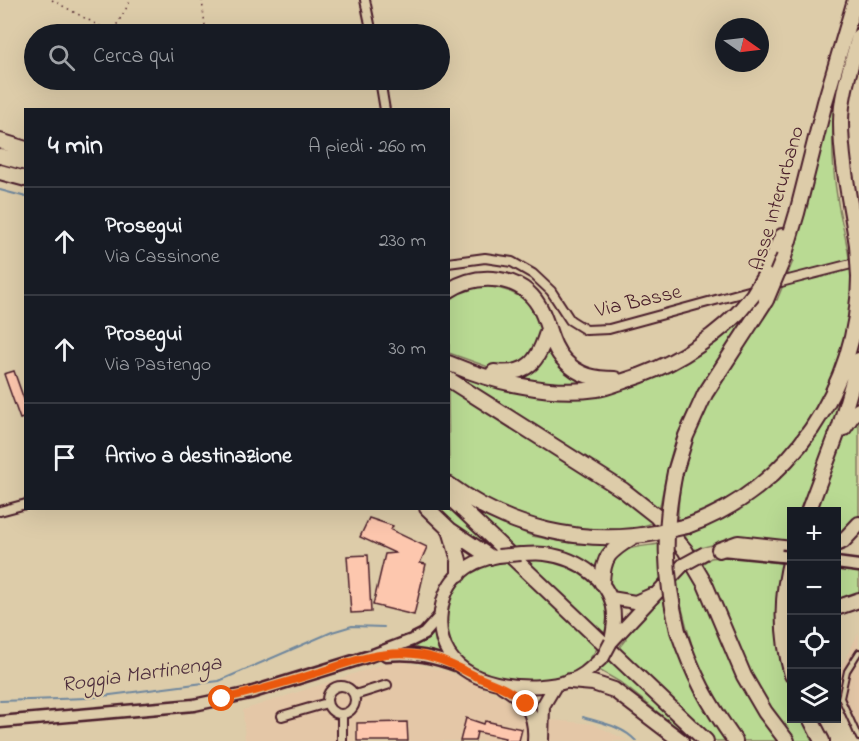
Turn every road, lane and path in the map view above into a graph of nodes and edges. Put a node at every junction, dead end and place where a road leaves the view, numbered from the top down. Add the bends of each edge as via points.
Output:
1 (51, 0) edge
2 (131, 0) edge
3 (202, 0) edge
4 (365, 0) edge
5 (855, 0) edge
6 (95, 24) edge
7 (117, 24) edge
8 (205, 24) edge
9 (370, 24) edge
10 (859, 36) edge
11 (382, 90) edge
12 (385, 108) edge
13 (0, 141) edge
14 (814, 146) junction
15 (24, 149) edge
16 (0, 150) edge
17 (0, 156) edge
18 (24, 156) edge
19 (24, 162) edge
20 (0, 172) edge
21 (24, 178) edge
22 (852, 217) junction
23 (859, 230) edge
24 (859, 262) edge
25 (450, 263) edge
26 (859, 277) edge
27 (450, 290) edge
28 (548, 329) junction
29 (450, 358) edge
30 (859, 360) edge
31 (450, 364) edge
32 (631, 379) junction
33 (450, 380) edge
34 (859, 410) edge
35 (832, 451) junction
36 (450, 485) edge
37 (450, 498) edge
38 (24, 505) edge
39 (810, 507) edge
40 (427, 510) edge
41 (0, 511) edge
42 (859, 525) edge
43 (450, 530) junction
44 (631, 538) junction
45 (841, 543) edge
46 (712, 552) joint
47 (787, 553) edge
48 (494, 556) junction
49 (787, 561) edge
50 (841, 564) edge
51 (859, 566) edge
52 (459, 574) junction
53 (602, 583) junction
54 (657, 591) junction
55 (611, 598) junction
56 (859, 600) edge
57 (841, 607) edge
58 (440, 616) junction
59 (611, 642) junction
60 (859, 652) edge
61 (370, 656) junction
62 (463, 668) junction
63 (791, 669) edge
64 (570, 681) junction
65 (499, 684) junction
66 (556, 684) junction
67 (387, 685) dead end
68 (355, 695) junction
69 (327, 704) junction
70 (342, 715) junction
71 (282, 716) dead end
72 (0, 722) edge
73 (813, 723) edge
74 (859, 738) edge
75 (342, 741) edge
76 (534, 741) edge
77 (542, 741) edge
78 (681, 741) edge
79 (706, 741) edge
80 (735, 741) edge
81 (788, 741) edge
82 (822, 741) edge

1 - 6 path
2 - 7 path
3 - 8 path
4 - 9 street
5 - 14 highway, Asse Interurbano
10 - 22 highway via 841,121
11 - 12 street
13 - 15 highway
14 - 32 highway, bridge via 779,244 753,295 703,343 656,371
14 - 80 highway, Asse Interurbano, bridge via 784,257 766,300 705,394 686,436 669,499 667,577 678,631 691,669 713,711
16 - 18 lane
17 - 19 highway
20 - 21 highway
22 - 23 highway
22 - 26 highway, bridge
24 - 25 street, Via Basse via 609,329 586,330 570,320 551,291 533,274 512,262 485,258
26 - 44 highway, bridge via 849,351 833,393 814,427 785,461 760,486 724,510 687,526
27 - 28 highway via 482,278 513,284 538,304
28 - 29 highway via 539,356 516,372 495,372
28 - 32 highway via 562,359 573,369 597,379
30 - 35 highway
31 - 32 highway via 536,387 569,390 599,389
33 - 81 highway via 624,490 656,516 685,550 705,584 744,676
34 - 35 highway
35 - 39 highway
36 - 44 highway via 483,506 531,527 583,538
37 - 79 highway
38 - 41 street
40 - 43 highway
42 - 45 highway
43 - 48 highway
43 - 52 highway
44 - 53 highway via 605,559
46 - 47 highway via 738,543
46 - 54 main road, bridge via 683,565
48 - 52 main road
48 - 53 main road, bridge via 545,554 592,572
49 - 63 highway via 784,627
50 - 51 main road
52 - 58 main road
53 - 55 main road
54 - 55 main road via 634,602
54 - 59 main road
55 - 59 main road via 615,618
56 - 57 highway
58 - 61 main road via 424,634
58 - 62 main road via 449,654
59 - 64 main road, bridge via 603,657 585,674
60 - 74 lane via 847,671 841,698
61 - 62 main road via 414,654
61 - 72 main road via 250,693 194,705
62 - 65 main road
64 - 66 main road
64 - 78 highway via 614,690
65 - 66 main road
65 - 76 main road via 526,704 535,727
66 - 77 main road via 543,706
67 - 68 street
68 - 69 street via 344,686 335,687 328,694
68 - 70 street via 354,708
69 - 70 street
69 - 71 street
70 - 75 street
73 - 82 highway

